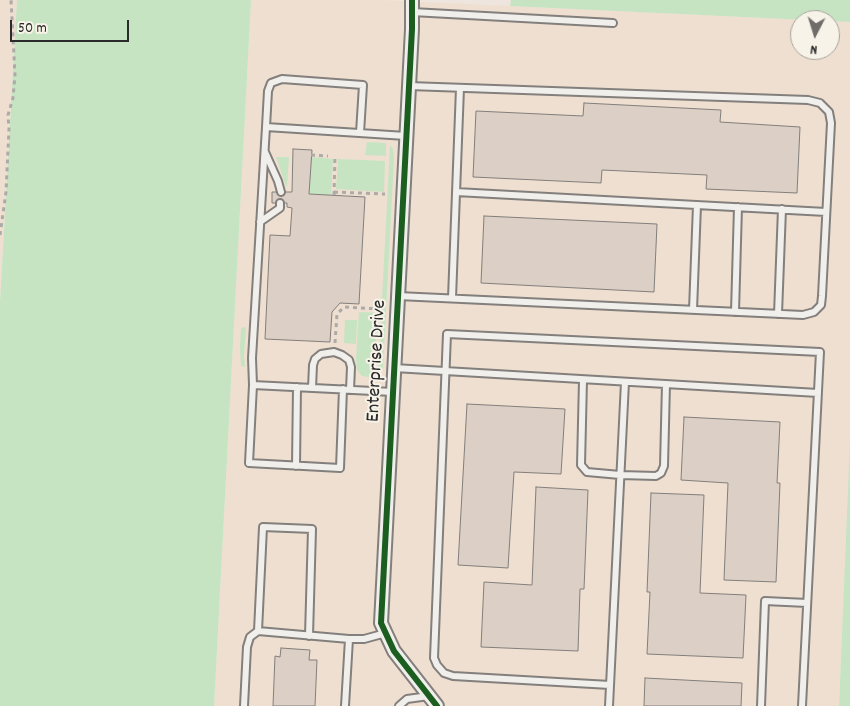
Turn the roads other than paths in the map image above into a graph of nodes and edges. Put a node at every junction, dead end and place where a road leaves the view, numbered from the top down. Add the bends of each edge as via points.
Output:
1 (412, 6) edge
2 (613, 23) dead end
3 (409, 86) junction
4 (460, 88) junction
5 (266, 127) junction
6 (360, 133) junction
7 (406, 136) junction
8 (264, 151) junction
9 (281, 192) dead end
10 (456, 192) junction
11 (280, 203) dead end
12 (697, 205) junction
13 (738, 207) junction
14 (782, 210) junction
15 (826, 212) junction
16 (260, 222) junction
17 (398, 296) junction
18 (452, 298) junction
19 (693, 310) junction
20 (735, 312) junction
21 (778, 314) junction
22 (394, 368) junction
23 (445, 372) junction
24 (584, 380) junction
25 (625, 382) junction
26 (666, 384) junction
27 (254, 385) junction
28 (297, 387) junction
29 (312, 388) junction
30 (347, 389) junction
31 (393, 392) junction
32 (818, 393) junction
33 (296, 466) junction
34 (620, 475) junction
35 (807, 603) junction
36 (258, 631) junction
37 (386, 633) junction
38 (309, 636) junction
39 (348, 639) junction
40 (610, 685) junction
41 (433, 701) edge
42 (244, 706) edge
43 (345, 706) edge
44 (399, 706) edge
45 (609, 706) edge
46 (761, 706) edge
47 (802, 706) edge

1 - 2 lane
1 - 3 street, Enterprise Drive
3 - 4 lane
3 - 7 street, Enterprise Drive
4 - 10 lane
4 - 15 lane via 820,103 829,112 831,123
5 - 6 lane
5 - 6 lane via 268,91 271,83 282,79 363,85
5 - 8 lane
6 - 7 lane
7 - 17 street, Enterprise Drive
8 - 9 lane
8 - 16 lane
10 - 12 lane
10 - 18 lane
11 - 16 lane via 280,208
12 - 13 lane
12 - 19 lane
13 - 14 lane
13 - 20 lane
14 - 15 lane
14 - 21 lane
15 - 21 lane via 821,305 814,312 803,315
16 - 27 lane via 252,358
17 - 18 lane
17 - 22 street, Enterprise Drive
18 - 19 lane
19 - 20 lane
20 - 21 lane
22 - 23 lane
22 - 31 street, Enterprise Drive
23 - 24 lane
23 - 32 lane via 447,334 820,352
23 - 40 lane via 433,649 437,665 444,673 453,676
24 - 25 lane
24 - 34 lane via 581,465 587,472
25 - 26 lane
25 - 34 lane
26 - 32 lane
26 - 34 lane via 664,466 661,473 656,476
27 - 28 lane
27 - 33 lane via 249,463
28 - 29 lane
28 - 33 lane
29 - 30 lane
29 - 30 lane via 315,359 321,354 334,352 348,360 351,367
30 - 31 lane
30 - 33 lane via 340,468
31 - 37 street, Enterprise Drive via 381,623
32 - 35 lane
34 - 40 lane
35 - 46 lane via 765,601
35 - 47 lane
36 - 38 lane
36 - 38 lane via 263,527 312,529
36 - 42 lane via 250,637 247,647
37 - 39 lane
37 - 41 street, Enterprise Drive via 394,651
38 - 39 lane
39 - 43 lane
40 - 45 lane
41 - 44 lane via 407,699

